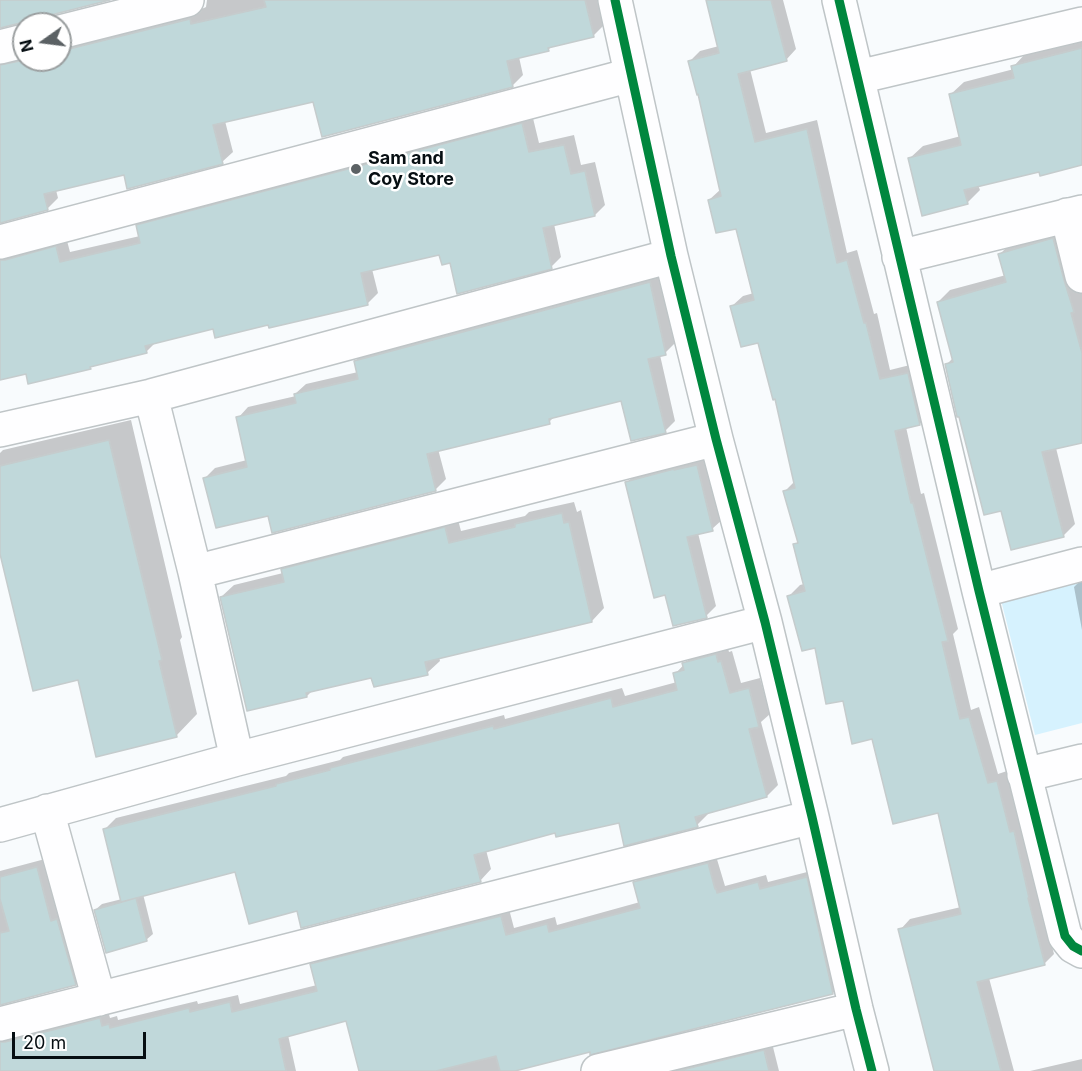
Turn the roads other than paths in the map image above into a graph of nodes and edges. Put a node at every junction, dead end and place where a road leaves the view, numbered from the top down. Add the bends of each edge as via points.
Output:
1 (187, 0) edge
2 (615, 0) edge
3 (839, 0) edge
4 (1082, 24) edge
5 (72, 29) edge
6 (631, 75) junction
7 (858, 77) junction
8 (1075, 214) edge
9 (0, 242) edge
10 (671, 256) junction
11 (899, 257) junction
12 (1082, 276) edge
13 (151, 396) junction
14 (0, 430) edge
15 (716, 439) junction
16 (1082, 564) edge
17 (195, 572) junction
18 (979, 591) junction
19 (765, 622) junction
20 (237, 759) junction
21 (1082, 761) edge
22 (1024, 775) junction
23 (47, 811) junction
24 (813, 817) junction
25 (0, 825) edge
26 (1082, 951) edge
27 (99, 999) junction
28 (856, 1009) junction
29 (0, 1024) edge
30 (598, 1071) edge
31 (872, 1071) edge

1 - 5 street
2 - 6 street
3 - 7 street
4 - 7 street
6 - 9 street
6 - 10 street
7 - 11 street
8 - 11 street
8 - 12 street
10 - 13 street
10 - 15 street
11 - 18 street
13 - 14 street
13 - 17 street
15 - 17 street
15 - 19 street
16 - 18 street
17 - 20 street
18 - 22 street
19 - 20 street
19 - 24 street
20 - 23 street
21 - 22 street
22 - 26 street via 1065,936
23 - 25 street
23 - 27 street
24 - 27 street
24 - 28 street
27 - 29 street
28 - 30 street
28 - 31 street

